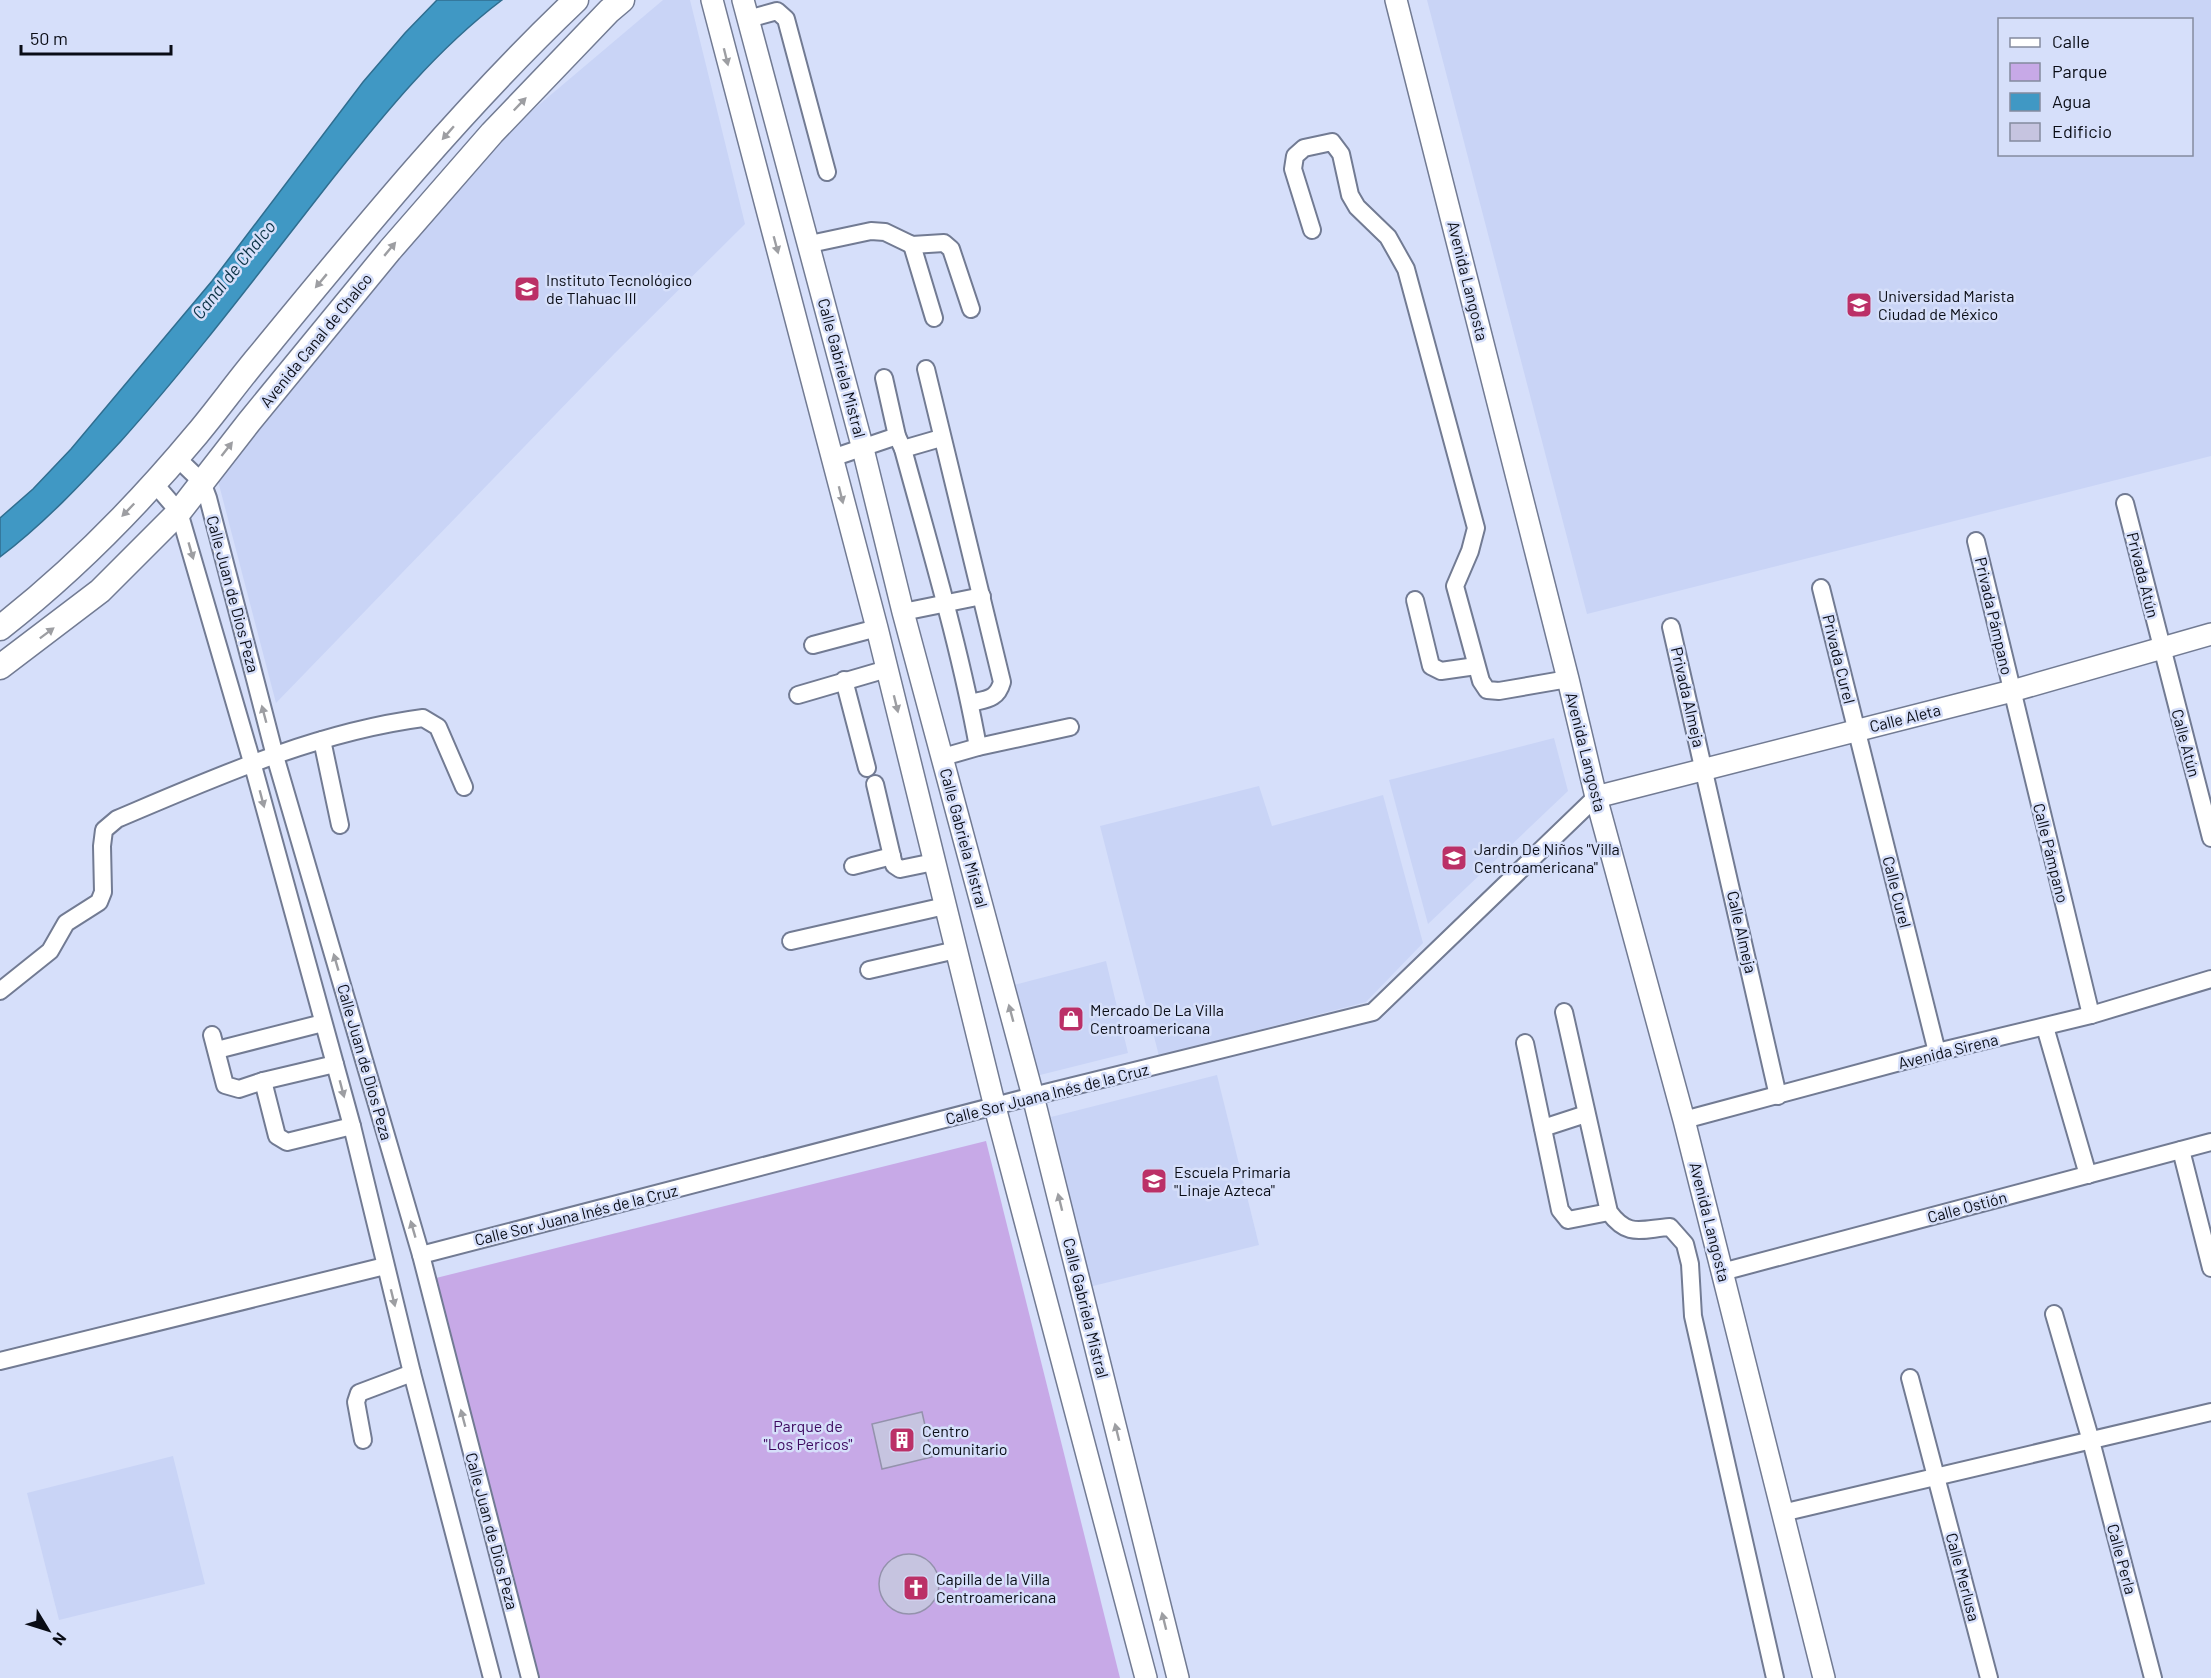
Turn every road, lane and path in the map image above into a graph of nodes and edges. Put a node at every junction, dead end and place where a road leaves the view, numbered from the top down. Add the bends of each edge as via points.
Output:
1 (576, 0) edge
2 (622, 0) edge
3 (712, 0) edge
4 (1396, 0) edge
5 (777, 5) edge
6 (746, 9) edge
7 (826, 172) dead end
8 (1312, 230) dead end
9 (810, 244) junction
10 (912, 245) junction
11 (971, 309) dead end
12 (934, 318) dead end
13 (926, 369) dead end
14 (884, 378) dead end
15 (941, 438) junction
16 (900, 443) junction
17 (863, 449) junction
18 (177, 458) junction
19 (832, 458) junction
20 (202, 482) junction
21 (154, 483) junction
22 (2125, 503) dead end
23 (179, 512) junction
24 (1976, 541) dead end
25 (1821, 588) dead end
26 (982, 596) junction
27 (1415, 600) dead end
28 (945, 603) junction
29 (903, 612) junction
30 (1671, 627) dead end
31 (0, 628) edge
32 (877, 628) junction
33 (2211, 634) edge
34 (813, 645) dead end
35 (2161, 647) junction
36 (1476, 666) junction
37 (0, 667) edge
38 (887, 669) junction
39 (1568, 679) junction
40 (844, 680) junction
41 (2012, 691) junction
42 (798, 695) dead end
43 (970, 703) junction
44 (1070, 727) dead end
45 (1857, 731) junction
46 (322, 740) junction
47 (978, 747) junction
48 (275, 756) junction
49 (943, 757) junction
50 (252, 762) junction
51 (1705, 768) junction
52 (464, 787) dead end
53 (1596, 797) junction
54 (340, 825) dead end
55 (2211, 838) edge
56 (892, 856) junction
57 (934, 862) junction
58 (853, 866) dead end
59 (945, 906) junction
60 (791, 941) dead end
61 (956, 950) junction
62 (869, 970) dead end
63 (2211, 979) edge
64 (0, 992) edge
65 (1563, 1012) dead end
66 (2091, 1015) junction
67 (323, 1023) junction
68 (2046, 1027) junction
69 (1525, 1043) dead end
70 (1937, 1052) junction
71 (335, 1064) junction
72 (263, 1081) junction
73 (1778, 1095) junction
74 (1034, 1096) junction
75 (995, 1107) junction
76 (1586, 1114) junction
77 (1684, 1120) junction
78 (352, 1126) junction
79 (1543, 1128) junction
80 (2211, 1142) edge
81 (2181, 1150) junction
82 (2088, 1175) junction
83 (1609, 1212) junction
84 (421, 1256) junction
85 (385, 1266) junction
86 (2211, 1269) edge
87 (1722, 1272) junction
88 (2054, 1314) dead end
89 (0, 1361) edge
90 (412, 1373) junction
91 (1910, 1378) dead end
92 (2211, 1412) edge
93 (363, 1440) dead end
94 (2091, 1441) junction
95 (1936, 1477) junction
96 (1782, 1513) junction
97 (492, 1678) edge
98 (530, 1678) edge
99 (1146, 1678) edge
100 (1178, 1678) edge
101 (1775, 1678) edge
102 (1824, 1678) edge
103 (1989, 1678) edge
104 (2153, 1678) edge

1 -> 18 main road, Avenida Canal de Chalco via 469,110 375,216
20 -> 2 main road, Avenida Canal de Chalco via 390,249 492,133
3 -> 19 street, Calle Gabriela Mistral
4 - 39 street, Avenida Langosta
5 - 6 street
5 - 7 street via 786,19
6 - 9 street, Calle Gabriela Mistral
8 - 36 street via 1293,169 1295,156 1304,148 1332,142 1341,154 1350,195 1388,237 1406,269 1476,528 1455,586
9 - 10 street via 871,231 885,232
9 - 17 street, Calle Gabriela Mistral
10 - 11 street via 944,243 951,249
10 - 12 street
13 - 15 street
14 - 16 street
15 - 16 street
15 - 26 street
16 - 17 street
16 - 28 street
17 - 19 street
17 - 29 street, Calle Gabriela Mistral
18 - 20 street
18 - 21 main road, Avenida Canal de Chalco
19 -> 32 street, Calle Gabriela Mistral
20 - 23 main road, Avenida Canal de Chalco
48 -> 20 street, Calle Juan de Dios Peza
21 - 23 street, Calle Juan de Dios Peza
21 -> 31 main road, Avenida Canal de Chalco via 44,594
22 - 35 street, Privada Atún
37 -> 23 main road, Avenida Canal de Chalco via 100,591
23 -> 50 street, Calle Juan de Dios Peza
24 - 41 street, Privada Pámpano
25 - 45 street, Privada Curel
26 - 28 street
26 - 43 street via 1002,682 994,697
27 - 36 street via 1431,666 1441,671
28 - 29 street
28 - 43 street
29 - 49 street, Calle Gabriela Mistral
30 - 51 street, Privada Almeja
32 - 34 street
32 - 38 street, Calle Gabriela Mistral
33 - 35 street, Calle Aleta
35 - 41 street, Calle Aleta
35 - 55 street, Calle Atún
36 - 39 street via 1487,690
38 - 40 street
38 -> 57 street, Calle Gabriela Mistral
39 - 53 street, Avenida Langosta
40 - 42 street
40 - 56 street
41 - 45 street, Calle Aleta
41 - 66 street, Calle Pámpano
43 - 47 street
44 - 47 street
45 - 51 street, Calle Aleta
45 - 70 street, Calle Curel
46 - 48 street
46 - 52 street via 423,718 438,727
46 - 54 street
47 - 49 street
48 - 50 street
84 -> 48 street, Calle Juan de Dios Peza
74 -> 49 street, Calle Gabriela Mistral
50 - 64 street via 117,819 104,830 104,892 99,902 66,923 50,951
50 -> 67 street, Calle Juan de Dios Peza
51 - 53 street, Calle Aleta
51 - 73 street, Calle Almeja
53 - 74 street, Calle Sor Juana Inés de la Cruz via 1373,1012
53 - 77 street, Avenida Langosta
56 - 57 street via 894,865 900,868
56 - 58 street
57 - 59 street, Calle Gabriela Mistral
59 - 60 street
59 - 61 street, Calle Gabriela Mistral
61 - 62 street
61 - 75 street, Calle Gabriela Mistral
63 - 66 street, Avenida Sirena
65 - 76 street
66 - 68 street, Avenida Sirena
67 - 71 street, Calle Juan de Dios Peza
67 - 72 street via 214,1043 225,1085 239,1089
68 - 70 street, Avenida Sirena
68 - 82 street
69 - 79 street
70 - 73 street, Avenida Sirena
71 - 72 street
71 -> 78 street, Calle Juan de Dios Peza
72 - 78 street via 277,1136 287,1142
73 - 77 street, Avenida Sirena
74 - 75 street, Calle Sor Juana Inés de la Cruz
100 -> 74 street, Calle Gabriela Mistral
75 - 84 street, Calle Sor Juana Inés de la Cruz
75 - 99 street, Calle Gabriela Mistral
76 - 79 street
76 - 83 street
77 - 87 street, Avenida Langosta
78 - 85 street, Calle Juan de Dios Peza
79 - 83 street via 1564,1217 1568,1220
80 - 81 street, Calle Ostión
81 - 82 street, Calle Ostión
81 - 86 street
82 - 87 street, Calle Ostión
83 - 101 street via 1618,1225 1630,1230 1670,1227 1685,1244 1693,1316
98 -> 84 street, Calle Juan de Dios Peza
85 - 89 street
85 -> 90 street, Calle Juan de Dios Peza
87 - 96 street, Avenida Langosta
88 - 94 street, Calle Perla
90 - 93 street via 359,1393 356,1402
90 - 97 street, Calle Juan de Dios Peza
91 - 95 street, Calle Merlusa
92 - 94 street
94 - 95 street
94 - 104 street, Calle Perla
95 - 96 street
95 - 103 street, Calle Merlusa
96 - 102 street, Avenida Langosta

